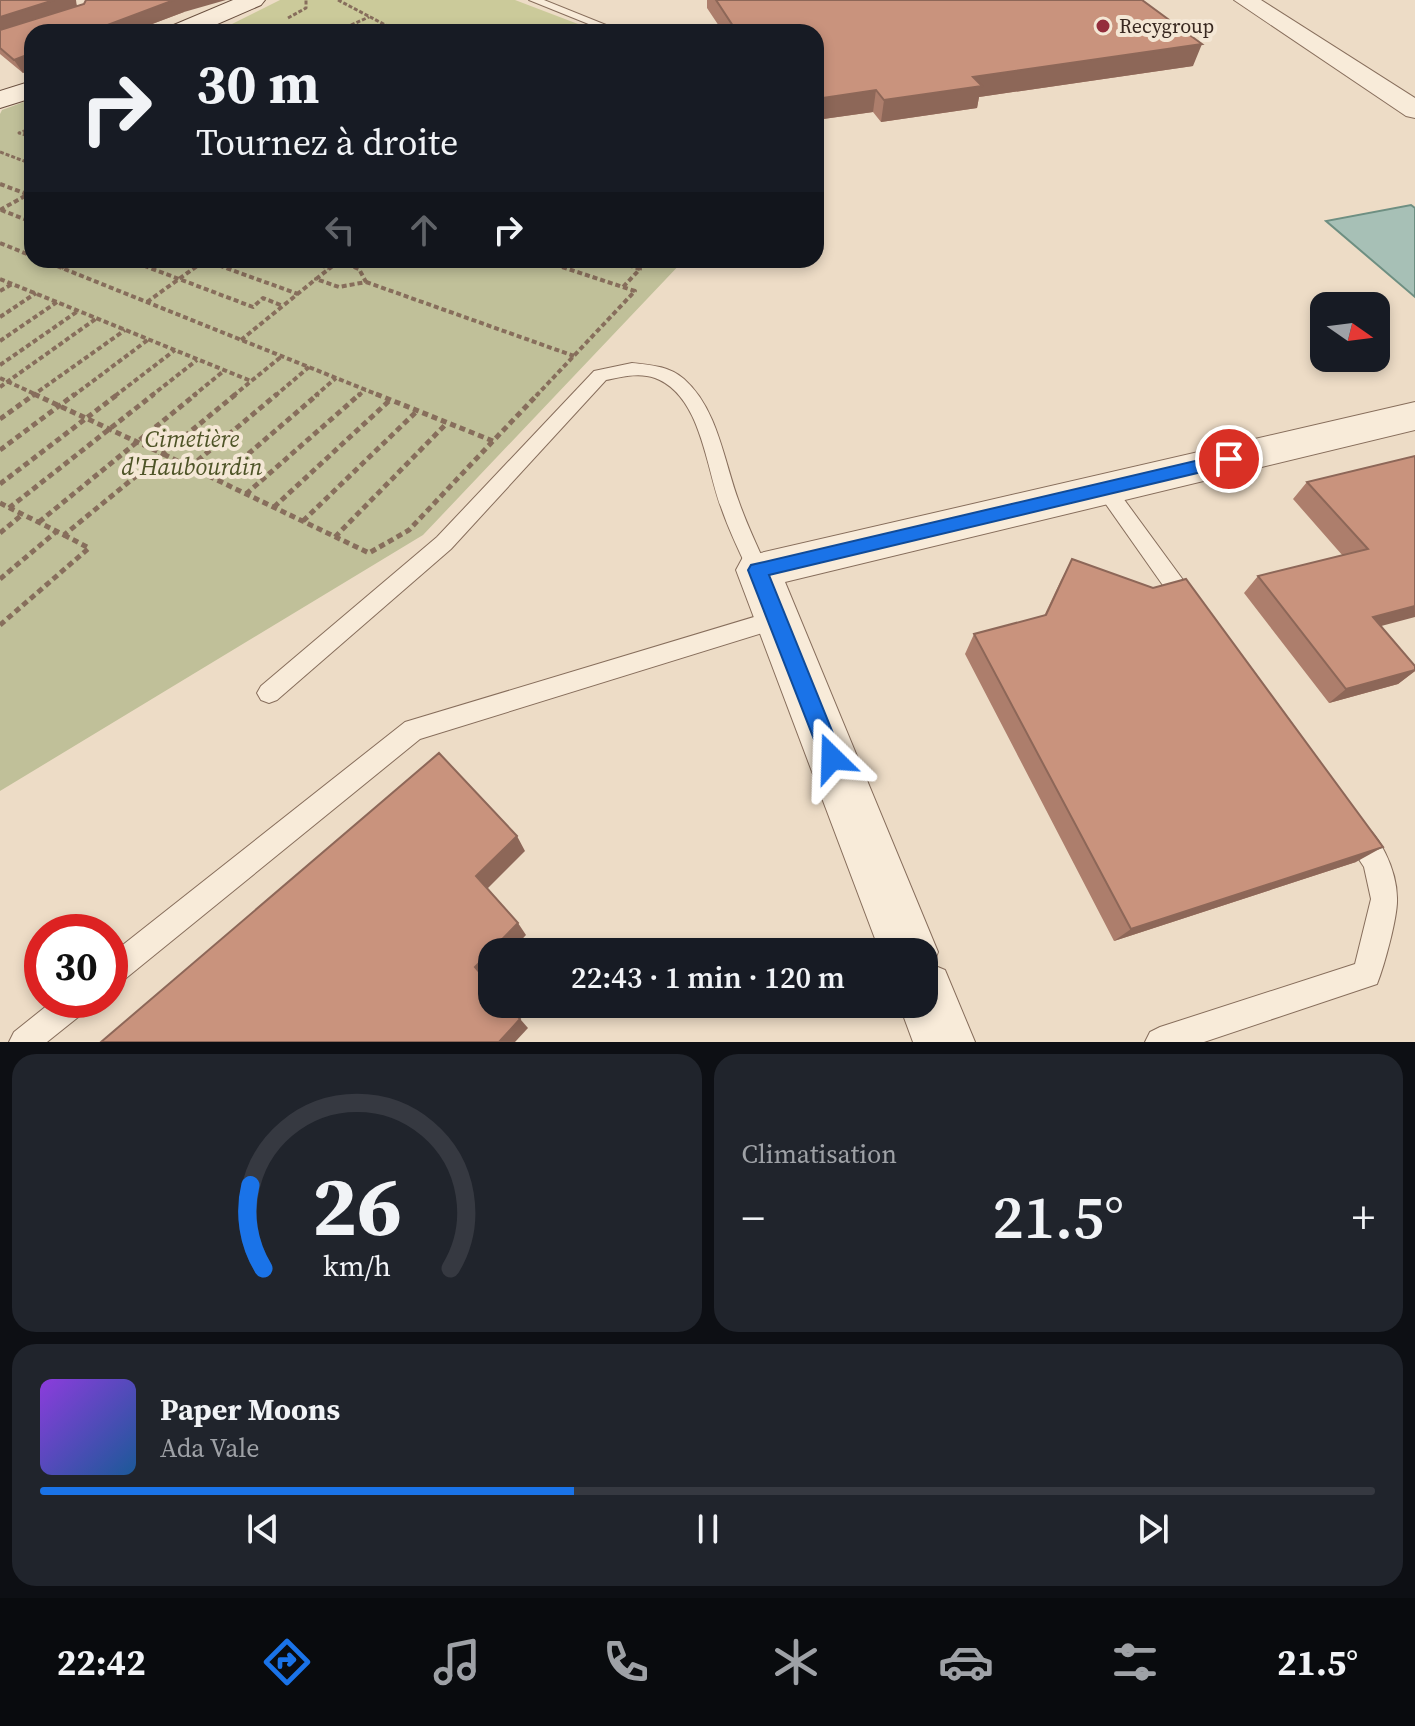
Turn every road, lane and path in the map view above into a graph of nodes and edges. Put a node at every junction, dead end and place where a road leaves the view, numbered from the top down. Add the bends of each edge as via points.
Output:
1 (306, 0) edge
2 (338, 0) edge
3 (534, 0) edge
4 (1245, 0) edge
5 (237, 3) edge
6 (370, 17) junction
7 (288, 18) dead end
8 (194, 24) edge
9 (353, 24) edge
10 (383, 24) edge
11 (597, 24) edge
12 (24, 92) edge
13 (0, 100) edge
14 (1415, 110) edge
15 (0, 152) edge
16 (24, 161) edge
17 (0, 184) edge
18 (24, 192) edge
19 (24, 198) edge
20 (0, 210) edge
21 (24, 219) edge
22 (0, 243) edge
23 (24, 253) edge
24 (61, 268) edge
25 (150, 268) edge
26 (193, 268) edge
27 (226, 268) edge
28 (357, 268) edge
29 (565, 268) edge
30 (637, 268) edge
31 (330, 269) edge
32 (0, 279) edge
33 (179, 279) junction
34 (316, 279) junction
35 (366, 282) junction
36 (12, 284) junction
37 (623, 287) junction
38 (0, 291) edge
39 (36, 293) junction
40 (298, 294) junction
41 (57, 302) junction
42 (147, 302) junction
43 (283, 306) junction
44 (78, 311) junction
45 (0, 317) edge
46 (97, 318) junction
47 (125, 330) junction
48 (149, 339) junction
49 (241, 340) junction
50 (0, 341) edge
51 (175, 350) junction
52 (282, 356) junction
53 (574, 356) junction
54 (198, 359) junction
55 (0, 365) edge
56 (309, 367) junction
57 (225, 370) junction
58 (0, 378) edge
59 (336, 378) junction
60 (252, 381) junction
61 (8, 382) junction
62 (0, 387) edge
63 (365, 390) junction
64 (35, 394) junction
65 (390, 400) junction
66 (59, 406) junction
67 (417, 411) junction
68 (1415, 416) edge
69 (86, 418) junction
70 (0, 419) edge
71 (447, 423) junction
72 (109, 429) junction
73 (493, 441) junction
74 (138, 442) junction
75 (0, 450) edge
76 (163, 454) junction
77 (190, 467) junction
78 (218, 480) junction
79 (0, 484) edge
80 (1105, 488) junction
81 (246, 494) junction
82 (0, 503) edge
83 (274, 507) junction
84 (9, 508) junction
85 (23, 514) junction
86 (303, 521) junction
87 (39, 522) junction
88 (57, 531) junction
89 (0, 533) edge
90 (64, 535) junction
91 (335, 537) junction
92 (758, 570) junction
93 (0, 579) edge
94 (777, 619) junction
95 (1200, 619) edge
96 (0, 625) edge
97 (269, 693) dead end
98 (1339, 811) edge
99 (903, 938) edge
100 (128, 959) edge
101 (54, 1018) edge
102 (935, 1018) edge
103 (24, 1042) edge
104 (944, 1042) edge
105 (1160, 1042) edge

1 - 7 path via 306,8
2 - 6 path
3 - 11 lane
4 - 14 street
5 - 8 street
6 - 9 path
6 - 10 path
12 - 13 street
15 - 16 path
17 - 18 path
19 - 20 path
20 - 21 path
22 - 23 path
24 - 42 path
25 - 33 path
26 - 33 path
27 - 40 path
28 - 35 path
29 - 37 path
30 - 37 path
31 - 34 path
32 - 36 path
33 - 42 path
33 - 43 path via 253,307 263,298
34 - 35 path via 339,287
34 - 40 path
35 - 53 path
36 - 38 path
36 - 39 path
37 - 53 path via 635,291
39 - 41 path
39 - 45 path
40 - 43 path
41 - 44 path
41 - 50 path
42 - 49 path
43 - 49 path
44 - 46 path
44 - 55 path
46 - 47 path
46 - 61 path
47 - 48 path
47 - 64 path
48 - 51 path
48 - 66 path
49 - 52 path
51 - 54 path
51 - 69 path
52 - 56 path
52 - 60 path
53 - 73 path
54 - 57 path
54 - 72 path
56 - 59 path
56 - 77 path
57 - 60 path
57 - 74 path
58 - 61 path
59 - 63 path
59 - 78 path
60 - 76 path
61 - 62 path
61 - 64 path
63 - 65 path
63 - 81 path
64 - 66 path
64 - 70 path
65 - 67 path
65 - 83 path
66 - 69 path
66 - 75 path
67 - 71 path
67 - 86 path
68 - 80 street
69 - 72 path
69 - 79 path
71 - 73 path
71 - 91 path
72 - 74 path
72 - 84 path
73 - 91 path via 409,530 369,553
74 - 76 path
74 - 87 path
76 - 77 path
76 - 90 path
77 - 78 path
78 - 81 path
80 - 92 street
80 - 95 lane
81 - 83 path
82 - 84 path
83 - 86 path
84 - 85 path
85 - 87 path
85 - 89 path
86 - 91 path
87 - 88 path
88 - 90 path
88 - 93 path
90 - 96 path via 89,548
92 - 94 street
92 - 97 lane via 728,502 697,403 662,373 626,367 600,375 444,543
94 - 99 street
94 - 100 lane via 413,730
98 - 105 lane via 1376,862 1384,899 1367,974
101 - 103 lane
102 - 104 street

